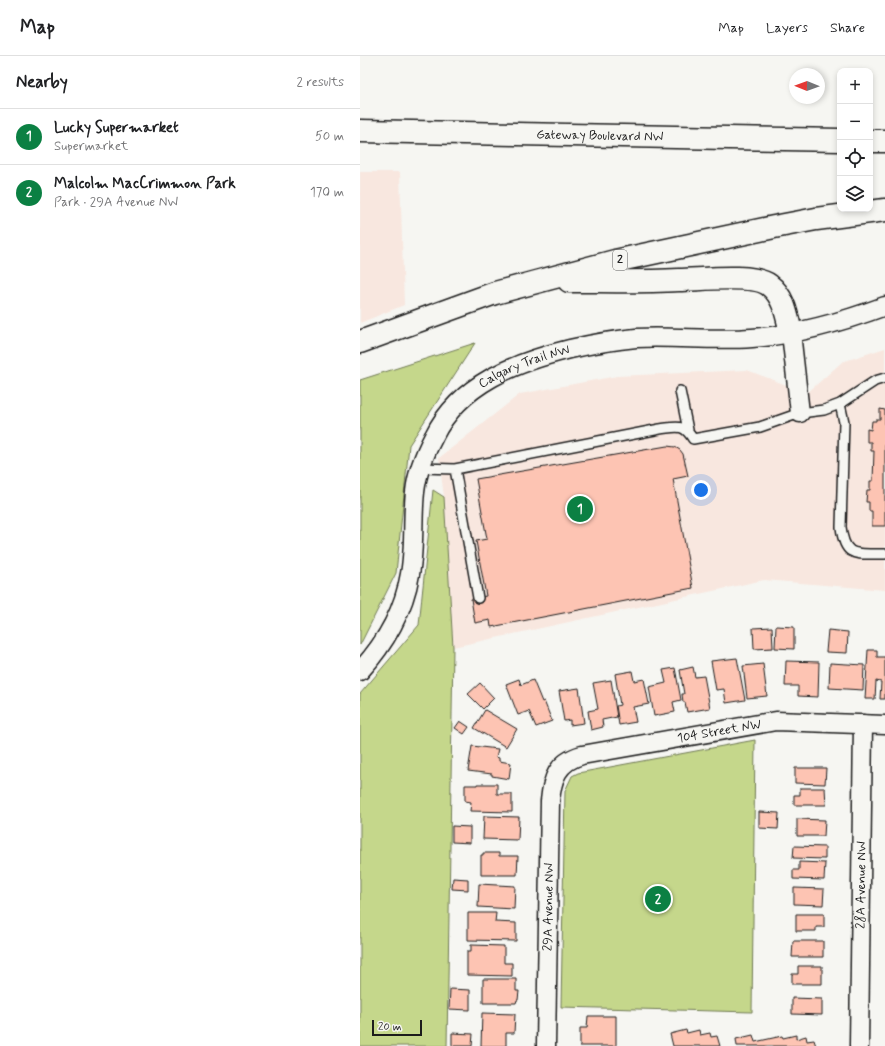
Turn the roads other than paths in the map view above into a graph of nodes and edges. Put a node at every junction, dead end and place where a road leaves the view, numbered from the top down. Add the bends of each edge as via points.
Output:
1 (360, 131) edge
2 (837, 140) edge
3 (873, 141) edge
4 (885, 141) edge
5 (885, 210) edge
6 (538, 282) junction
7 (885, 306) edge
8 (791, 333) junction
9 (360, 342) edge
10 (885, 378) edge
11 (680, 391) dead end
12 (840, 404) junction
13 (800, 413) junction
14 (688, 430) junction
15 (421, 468) junction
16 (455, 469) junction
17 (885, 554) edge
18 (478, 598) dead end
19 (360, 671) edge
20 (863, 724) junction
21 (885, 725) edge
22 (559, 769) joint
23 (546, 1046) edge
24 (859, 1046) edge

1 - 2 highway, Gateway Boulevard NW
3 - 4 highway
5 - 6 highway, 2 via 774,227 615,261
6 - 8 highway via 741,278 758,280 768,284 778,294 784,304
6 - 9 highway, 2 via 494,293
7 - 8 street, Calgary Trail NW via 844,320
8 - 13 street
8 - 15 street, Calgary Trail NW via 724,340 635,338 583,346 538,357 489,378 452,409 438,428
10 - 12 lane via 875,381
11 - 14 lane
12 - 13 lane via 824,410
12 - 17 lane via 844,422 841,527 843,540 848,550 853,553
13 - 14 lane via 760,427 693,439
14 - 16 lane via 681,427 660,429
15 - 16 lane
15 - 19 street, Calgary Trail NW via 415,491 408,586 395,622
16 - 18 lane
20 - 21 street, 104 Street NW
20 - 22 street, 104 Street NW via 771,722 582,755 574,757
20 - 24 street, 28A Avenue NW
22 - 23 street, 29A Avenue NW via 553,779 550,801

